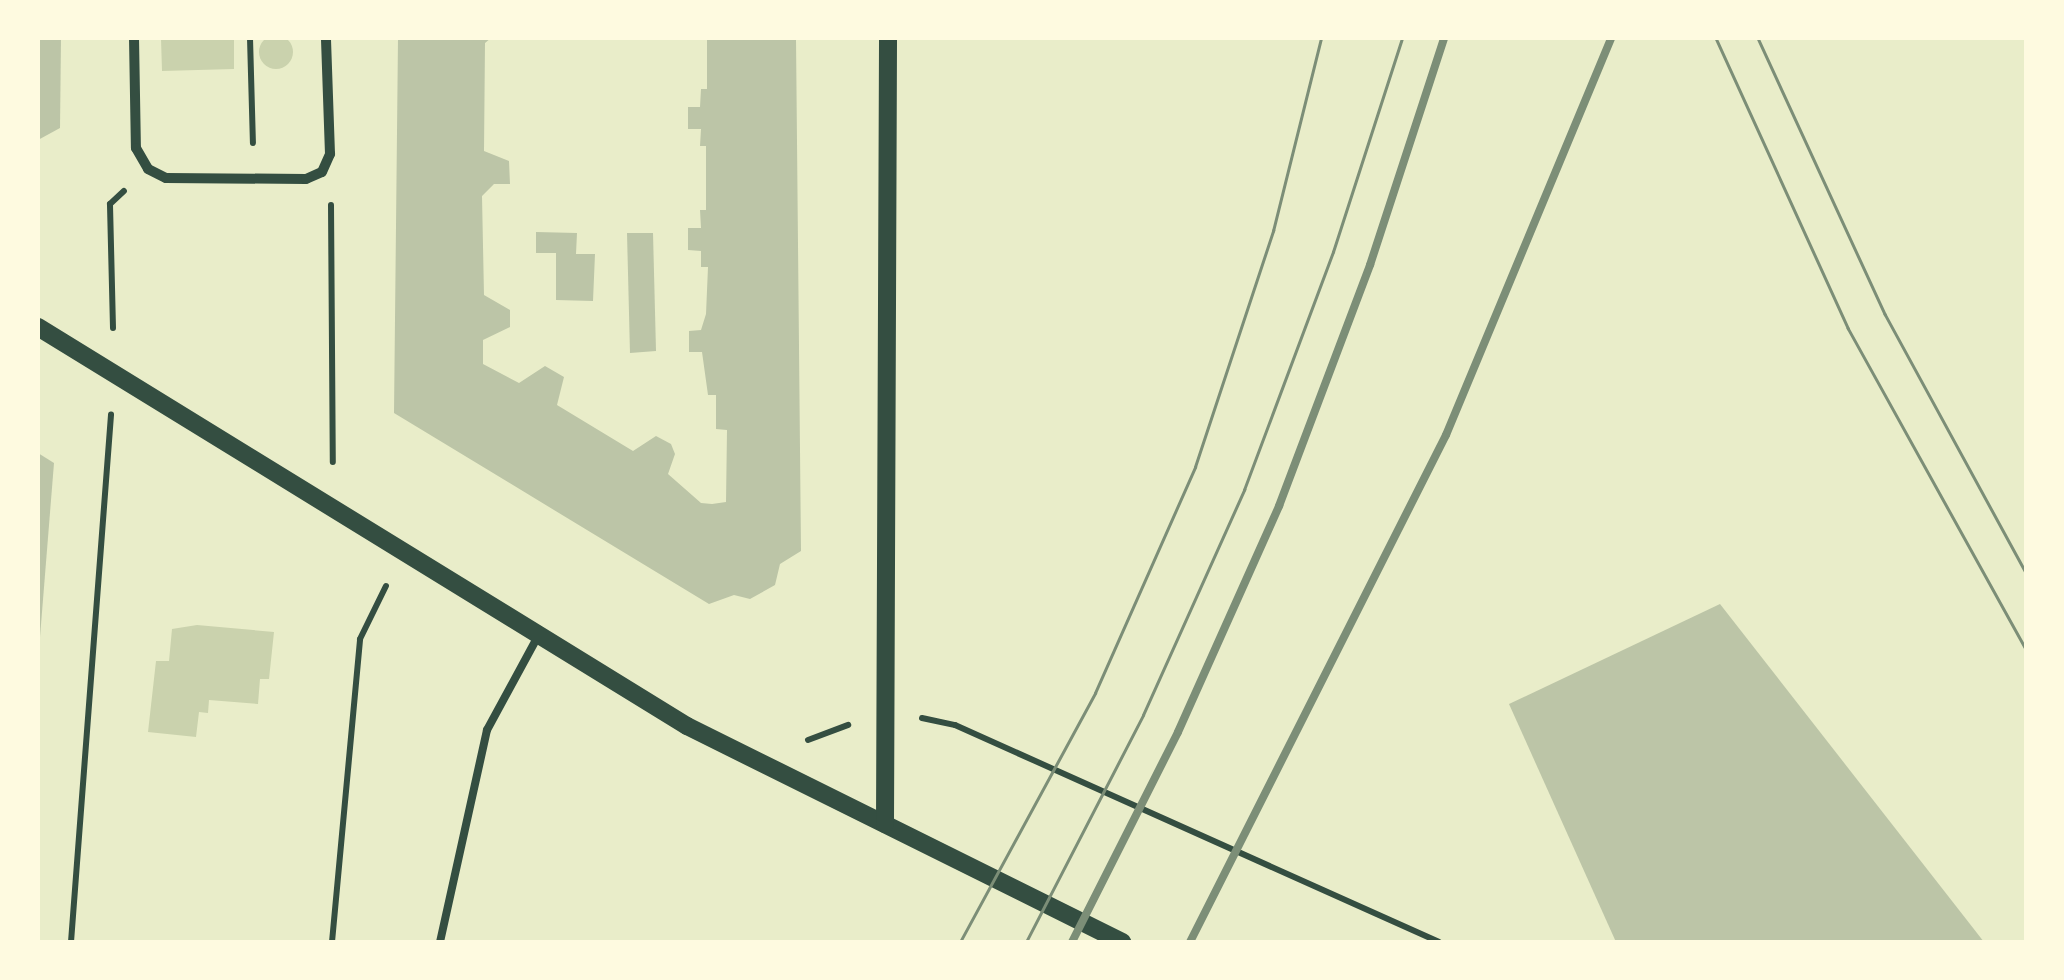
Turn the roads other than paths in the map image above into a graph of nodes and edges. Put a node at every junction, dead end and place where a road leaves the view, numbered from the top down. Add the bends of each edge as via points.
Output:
1 (134, 38) edge
2 (326, 38) edge
3 (888, 38) edge
4 (38, 326) edge
5 (537, 638) junction
6 (885, 824) junction
7 (440, 942) edge
8 (1122, 942) edge

1 - 2 street via 136,148 148,168 166,178 306,180 322,172 330,154
3 - 6 street
4 - 5 street
5 - 6 street via 750,761
5 - 7 lane via 488,730
6 - 8 street

